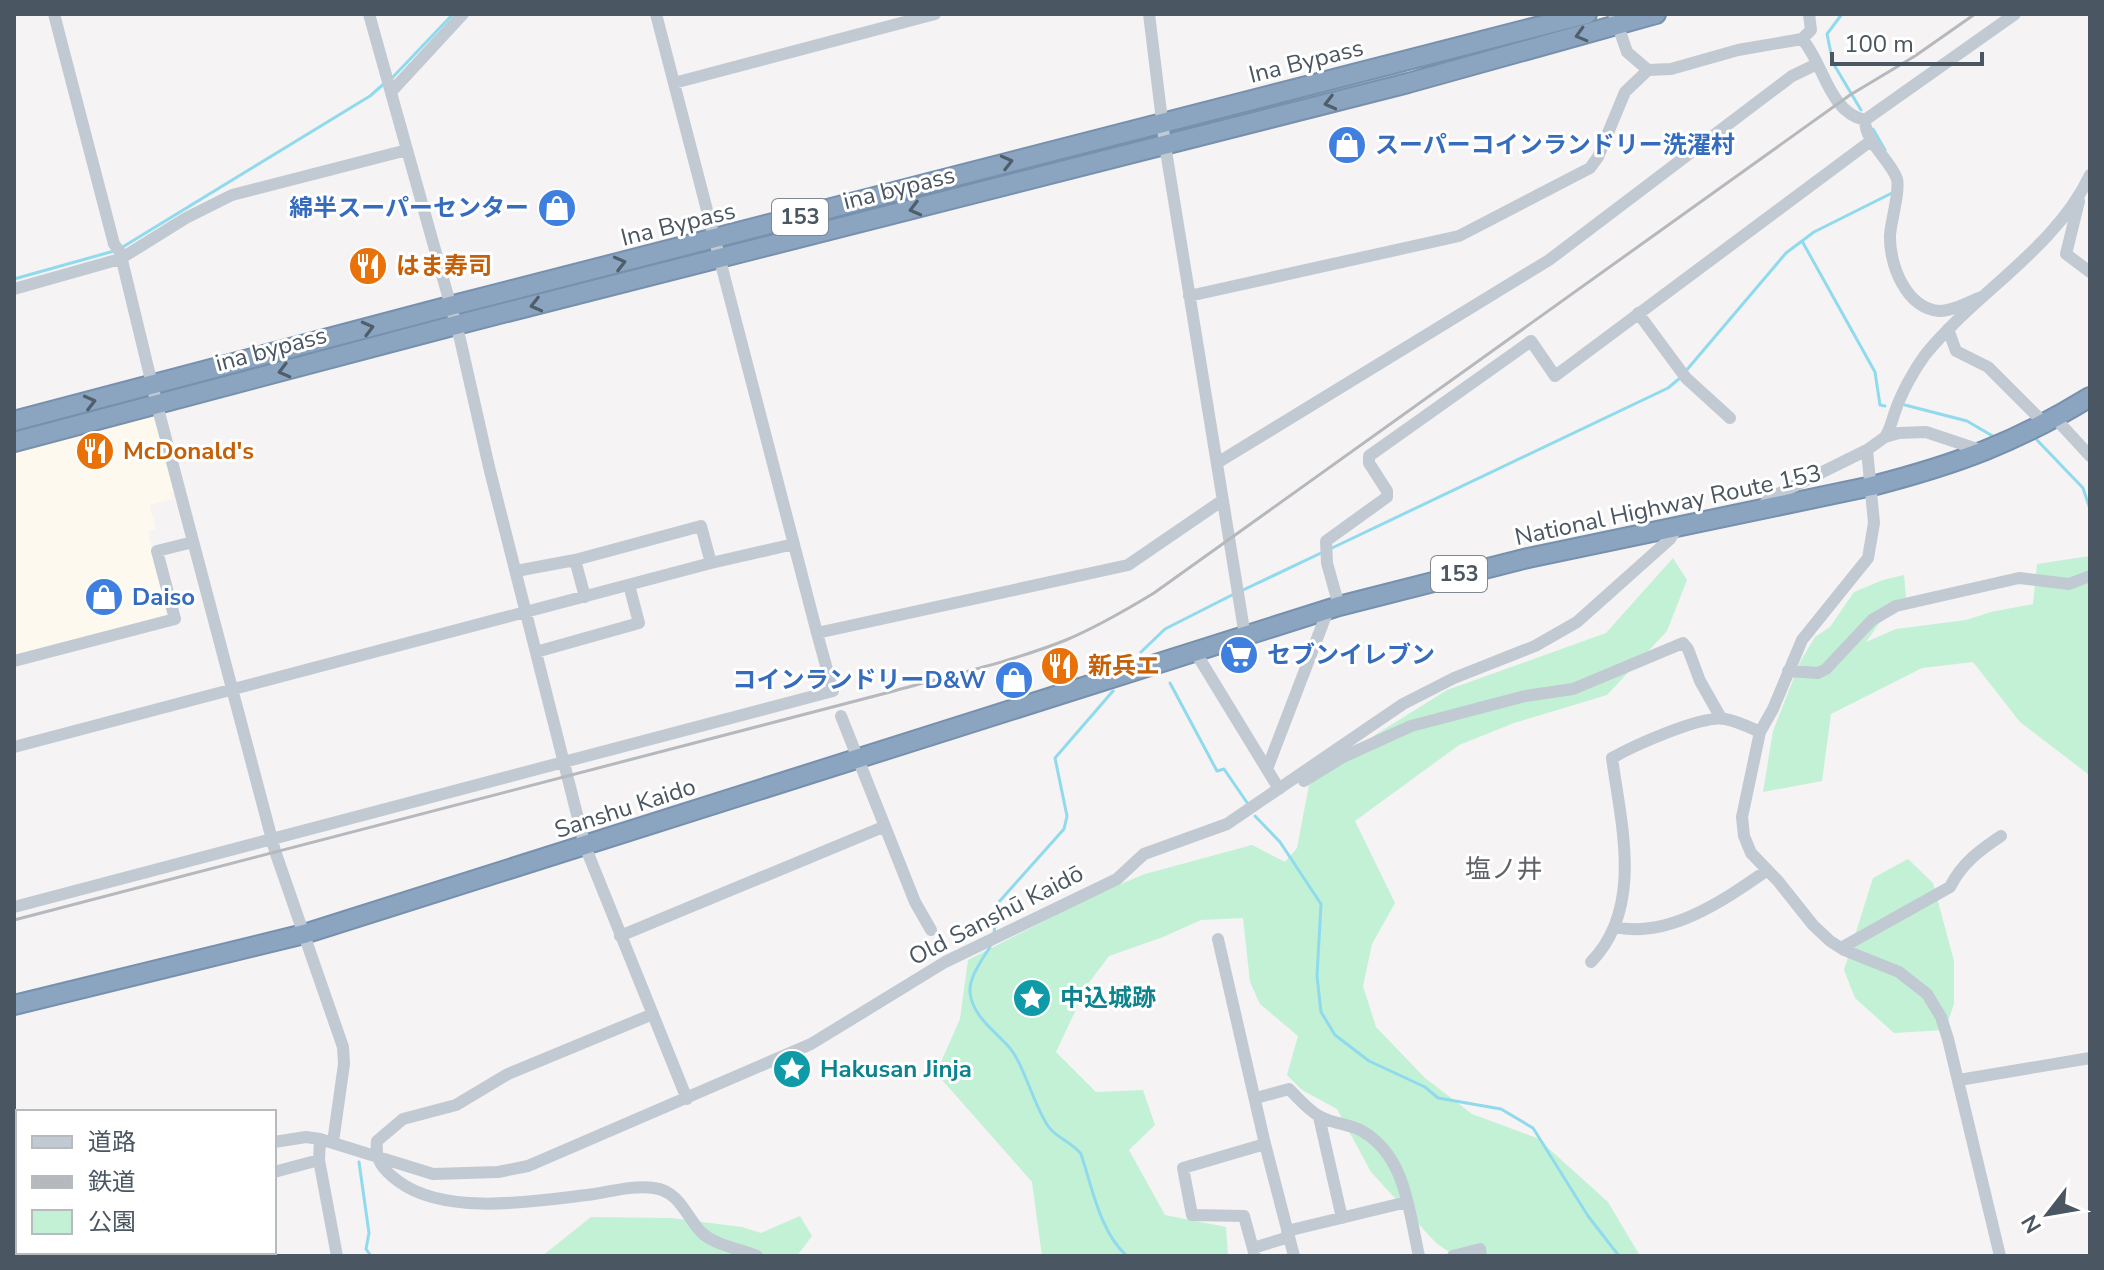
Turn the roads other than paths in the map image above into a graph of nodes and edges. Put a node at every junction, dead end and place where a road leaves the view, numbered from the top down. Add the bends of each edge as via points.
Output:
1 (54, 14) edge
2 (369, 14) edge
3 (463, 14) edge
4 (656, 14) edge
5 (935, 14) edge
6 (1149, 14) edge
7 (1587, 14) edge
8 (1656, 14) edge
9 (1809, 14) edge
10 (2015, 14) edge
11 (1615, 19) edge
12 (1802, 39) junction
13 (1817, 64) junction
14 (1648, 70) junction
15 (674, 83) junction
16 (390, 90) junction
17 (1865, 120) junction
18 (1162, 123) junction
19 (1872, 140) junction
20 (1165, 145) junction
21 (407, 150) junction
22 (2090, 175) edge
23 (2080, 197) junction
24 (714, 240) junction
25 (118, 252) junction
26 (720, 259) junction
27 (2090, 272) edge
28 (14, 289) edge
29 (1189, 296) junction
30 (1981, 297) junction
31 (450, 306) junction
32 (1638, 313) junction
33 (456, 325) junction
34 (1948, 329) junction
35 (155, 395) junction
36 (2090, 397) edge
37 (1730, 418) dead end
38 (14, 421) edge
39 (2050, 421) junction
40 (1885, 437) junction
41 (14, 442) edge
42 (1867, 450) junction
43 (1986, 452) junction
44 (2090, 456) edge
45 (1217, 463) junction
46 (1872, 486) junction
47 (1223, 500) junction
48 (1759, 510) junction
49 (1677, 528) junction
50 (193, 542) junction
51 (794, 544) junction
52 (575, 560) junction
53 (711, 563) junction
54 (516, 571) junction
55 (2090, 576) edge
56 (629, 585) junction
57 (585, 597) junction
58 (1334, 608) junction
59 (526, 613) junction
60 (817, 633) junction
61 (1245, 636) junction
62 (536, 652) junction
63 (1196, 653) junction
64 (14, 661) edge
65 (1788, 671) junction
66 (232, 690) junction
67 (841, 716) dead end
68 (1721, 718) junction
69 (1760, 732) junction
70 (14, 747) edge
71 (858, 759) junction
72 (565, 761) junction
73 (1267, 769) junction
74 (1279, 789) junction
75 (883, 827) junction
76 (2001, 836) dead end
77 (272, 839) junction
78 (585, 846) junction
79 (1766, 871) junction
80 (14, 907) edge
81 (1614, 927) junction
82 (931, 930) dead end
83 (304, 934) junction
84 (620, 936) junction
85 (1218, 939) dead end
86 (1841, 948) junction
87 (1591, 962) dead end
88 (14, 1005) edge
89 (653, 1014) junction
90 (2090, 1058) edge
91 (1959, 1080) junction
92 (1256, 1098) junction
93 (687, 1099) junction
94 (1319, 1117) junction
95 (320, 1139) junction
96 (276, 1142) edge
97 (333, 1142) junction
98 (1265, 1144) junction
99 (376, 1155) junction
100 (319, 1160) junction
101 (276, 1171) edge
102 (1407, 1202) junction
103 (1342, 1218) junction
104 (1288, 1234) junction
105 (1254, 1252) edge
106 (337, 1256) edge
107 (757, 1256) edge
108 (1294, 1256) edge
109 (1419, 1256) edge
110 (1453, 1256) edge
111 (1481, 1256) edge
112 (2000, 1256) edge

1 - 25 street
2 - 16 street
3 - 16 street
4 - 15 street
5 - 15 street
6 - 18 street
7 - 18 highway, Ina Bypass / 153
8 - 11 highway, ina bypass / 153
9 - 12 street via 1811,30
10 - 17 street
11 - 14 street via 1627,52
11 -> 20 highway, ina bypass / 153 via 1408,83
12 - 13 street
12 - 14 street
13 - 17 street via 1846,113
13 - 45 street via 1792,76 1549,260
14 - 29 street via 1625,92 1590,168 1459,236
15 - 24 street
16 - 21 street
17 - 19 street
18 - 20 street
24 -> 18 highway, Ina Bypass / 153
19 - 30 street via 1897,180 1890,239 1894,266 1915,301 1942,311
19 - 32 street
20 -> 26 highway, ina bypass / 153
20 - 29 street
21 - 25 street via 232,195
21 - 31 street
22 - 23 street
23 - 27 street via 2066,254
23 - 30 street
24 - 26 street
31 -> 24 highway, Ina Bypass / 153
25 - 28 street
25 - 35 street
26 -> 33 highway, ina bypass / 153
26 - 51 street
29 - 45 street
30 - 34 street
31 - 33 street
35 -> 31 highway, Ina Bypass / 153
32 - 37 street via 1683,375
32 - 58 street via 1555,376 1531,341 1369,456 1387,497 1330,537 1325,552
33 -> 35 highway, ina bypass / 153
33 - 54 street
34 - 39 street via 1956,351 1988,367
34 - 40 street via 1923,358
38 -> 35 highway, Ina Bypass / 153
35 - 41 highway, ina bypass / 153
35 - 50 street
36 - 39 highway, National Highway Route 153 / 153
39 - 43 highway, National Highway Route 153 / 153
39 - 44 street
40 - 42 street
40 - 43 street via 1926,432
42 - 46 street
42 - 48 street via 1770,498
43 - 46 highway, National Highway Route 153 / 153
45 - 47 street
46 - 48 highway, National Highway Route 153 / 153
46 - 65 street via 1874,533 1868,558 1814,622
47 - 60 street via 1128,565
47 - 61 street
48 - 49 highway, National Highway Route 153 / 153
49 - 58 highway, National Highway Route 153 / 153 via 1425,582
49 - 74 street, Old Sanshū Kaidō via 1577,622 1403,704
50 - 64 street via 157,551 175,619
50 - 66 street
51 - 53 street
51 - 60 street
52 - 53 street via 701,526
52 - 54 street
52 - 57 street
53 - 56 street
54 - 59 street
55 - 65 street via 2069,584 2019,578 1896,606 1872,620 1826,669
56 - 57 street
56 - 62 street via 639,623
57 - 59 street
58 - 61 highway, National Highway Route 153 / 153
58 - 73 street
59 - 62 street
59 - 66 street
60 - 72 street via 833,691
61 - 63 highway, Sanshu Kaido / 153
62 - 72 street
63 - 71 highway, Sanshu Kaido / 153
63 - 73 street
65 - 69 street
66 - 70 street
66 - 77 street
67 - 71 street
68 - 69 street
68 - 74 street via 1683,643 1573,689 1411,726 1343,757 1295,787
68 - 81 street via 1632,746 1612,758 1624,826 1622,910
69 - 79 street via 1742,817 1751,853
71 - 75 street
71 - 78 highway, Sanshu Kaido / 153
72 - 77 street
72 - 78 street
73 - 74 street
74 - 93 street, Old Sanshū Kaidō via 1227,824 1144,854 1117,879 945,962 811,1044
75 - 82 street
75 - 84 street
76 - 86 street via 1975,853 1950,887
77 - 80 street
77 - 83 street
78 - 83 highway, Sanshu Kaido / 153
78 - 84 street
79 - 81 street via 1678,921 1651,930
79 - 86 street via 1813,925
81 - 87 street
83 - 88 highway, Sanshu Kaido / 153
83 - 97 street via 343,1047
84 - 89 street
85 - 92 street
86 - 91 street via 1899,972 1927,994 1941,1017
89 - 93 street
89 - 99 street via 508,1074 456,1105 403,1119 377,1141
90 - 91 street
91 - 112 street
92 - 94 street via 1289,1089
92 - 98 street
93 - 99 street, Old Sanshū Kaidō via 528,1166 498,1172 433,1174
94 - 102 street via 1372,1138 1401,1177
94 - 103 street
95 - 96 street, Old Sanshū Kaidō
95 - 97 street, Old Sanshū Kaidō
95 - 100 street
97 - 99 street, Old Sanshū Kaidō
98 - 104 street
98 - 105 street via 1183,1168 1192,1215 1244,1216
99 - 107 street via 384,1170 401,1183 451,1202 666,1190 702,1233
100 - 101 street
100 - 106 street
102 - 103 street
102 - 109 street
103 - 104 street
104 - 105 street
104 - 108 street
110 - 111 street via 1480,1249

